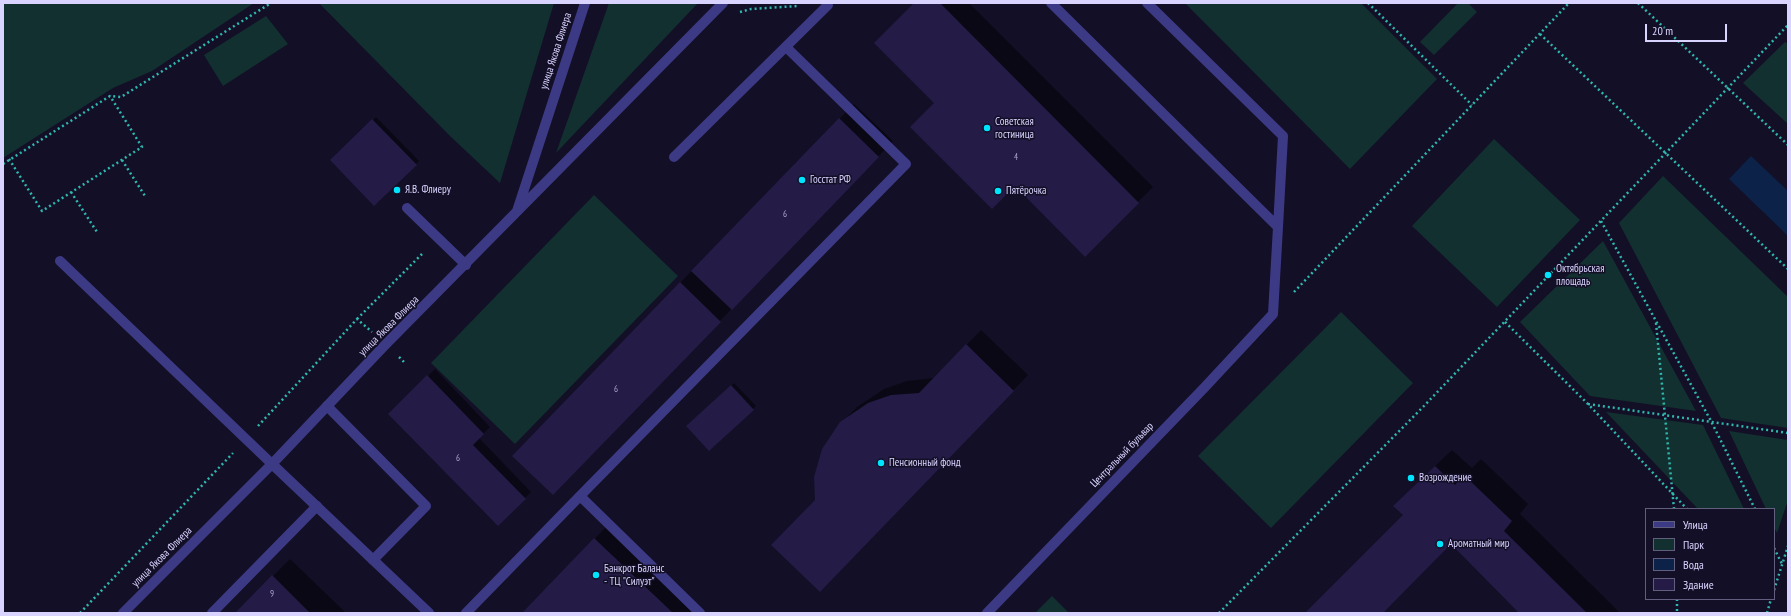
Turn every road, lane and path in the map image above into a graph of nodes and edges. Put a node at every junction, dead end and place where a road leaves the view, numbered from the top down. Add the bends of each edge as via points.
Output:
1 (271, 3) edge
2 (585, 3) edge
3 (723, 3) edge
4 (1051, 3) edge
5 (1146, 3) edge
6 (1368, 3) edge
7 (1569, 3) edge
8 (1638, 3) edge
9 (827, 4) edge
10 (737, 13) dead end
11 (1788, 25) edge
12 (1784, 28) junction
13 (1788, 30) edge
14 (1540, 34) junction
15 (786, 47) junction
16 (1728, 88) junction
17 (110, 96) junction
18 (1472, 105) junction
19 (1788, 145) edge
20 (1666, 153) junction
21 (674, 157) dead end
22 (10, 159) junction
23 (122, 160) junction
24 (3, 164) edge
25 (71, 192) junction
26 (145, 196) dead end
27 (408, 208) dead end
28 (516, 215) junction
29 (1602, 221) junction
30 (1278, 227) junction
31 (97, 232) dead end
32 (422, 254) dead end
33 (60, 261) dead end
34 (466, 265) junction
35 (1788, 269) edge
36 (1273, 314) junction
37 (357, 320) dead end
38 (1656, 320) junction
39 (1505, 322) junction
40 (1588, 404) junction
41 (327, 406) junction
42 (1665, 414) junction
43 (1711, 421) junction
44 (1788, 434) edge
45 (272, 464) junction
46 (1672, 493) junction
47 (580, 496) junction
48 (317, 506) junction
49 (1674, 508) edge
50 (1686, 508) edge
51 (1754, 508) edge
52 (1788, 546) edge
53 (1775, 550) edge
54 (373, 560) junction
55 (1782, 564) junction
56 (1775, 587) edge
57 (1677, 600) edge
58 (1771, 600) edge
59 (123, 613) edge
60 (212, 613) edge
61 (429, 613) edge
62 (466, 613) edge
63 (700, 613) edge
64 (987, 613) edge
65 (1219, 613) edge
66 (1677, 613) edge
67 (1766, 613) edge

1 - 17 path via 121,97
2 - 28 street, улица Якова Флиера
3 - 28 street
4 - 30 street
5 - 30 street via 1283,136
6 - 18 path
7 - 14 path
8 - 16 path
9 - 10 path via 751,9
9 - 15 street
11 - 12 path
12 - 13 path
12 - 16 path
14 - 18 path
14 - 20 path
15 - 21 street
15 - 47 street via 906,164
16 - 19 path
16 - 20 path
17 - 22 path
17 - 23 path via 142,147
18 - 36 path
20 - 29 path
20 - 35 path
22 - 24 path
22 - 25 path via 42,211
23 - 25 path
23 - 26 path
25 - 31 path
27 - 34 street
28 - 34 street, улица Якова Флиера
29 - 38 path
29 - 39 path
30 - 36 street
32 - 37 path
33 - 45 street
34 - 41 street, улица Якова Флиера
36 - 64 street, Центральный бульвар
38 - 42 path
38 - 43 path
39 - 40 path
39 - 65 path
40 - 42 path
40 - 46 path
41 - 45 street, улица Якова Флиера
41 - 54 street via 426,506
42 - 43 path
42 - 46 path
43 - 44 path
43 - 51 path
45 - 48 street
45 - 59 street, улица Якова Флиера
46 - 49 path
46 - 50 path
47 - 62 street
47 - 63 street
48 - 54 street
48 - 60 street
52 - 55 path
53 - 55 path
54 - 61 street
55 - 56 path
57 - 66 path
58 - 67 path

